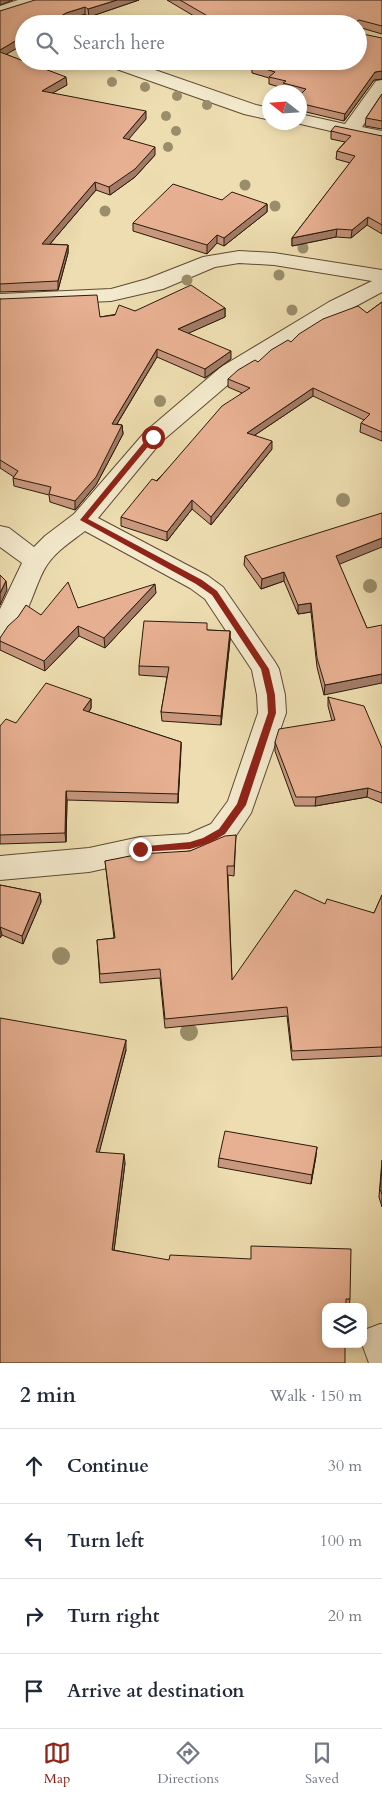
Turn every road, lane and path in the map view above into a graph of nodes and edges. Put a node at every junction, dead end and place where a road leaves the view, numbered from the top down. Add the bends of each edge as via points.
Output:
1 (34, 0) edge
2 (0, 13) edge
3 (15, 18) edge
4 (138, 70) edge
5 (382, 85) edge
6 (262, 112) edge
7 (307, 121) edge
8 (350, 129) junction
9 (382, 137) edge
10 (382, 276) edge
11 (382, 284) edge
12 (0, 300) edge
13 (83, 520) junction
14 (0, 534) edge
15 (36, 561) junction
16 (0, 628) edge
17 (0, 868) edge

1 - 2 street
2 - 3 street
4 - 6 street
5 - 8 street
7 - 8 street
8 - 9 street
10 - 12 street via 282,260 239,257 210,261 155,284 111,295
11 - 13 street via 229,372 153,437
13 - 15 street
13 - 17 street via 214,593 265,669 272,713 241,805 222,832 190,846 140,849 89,860
14 - 15 street
15 - 16 street via 9,618

